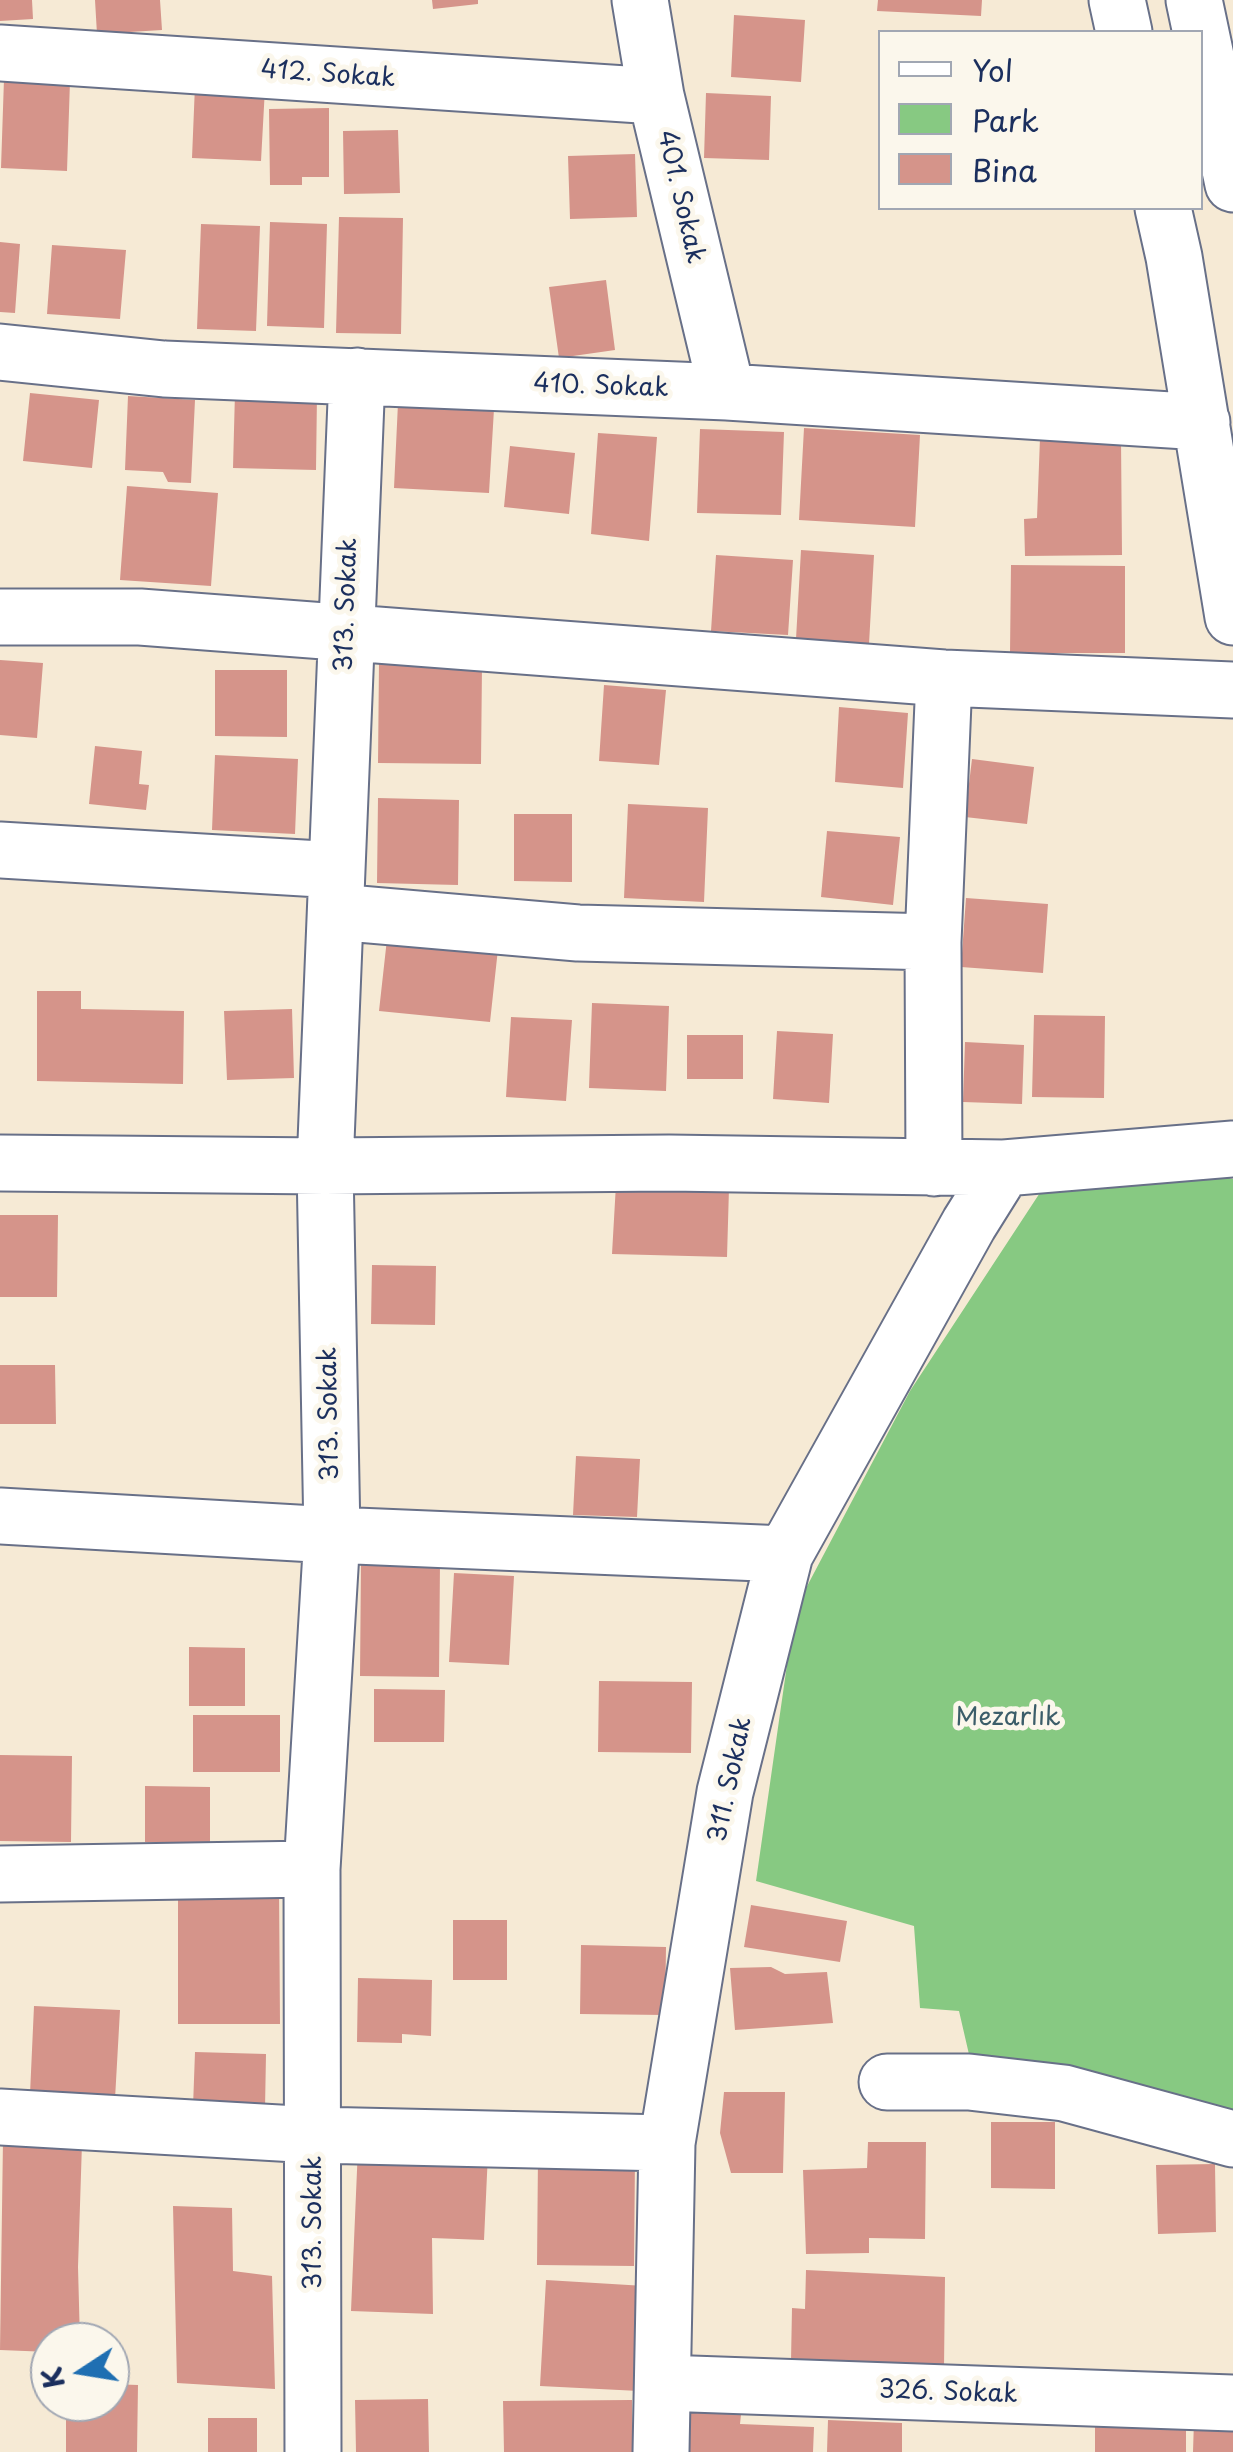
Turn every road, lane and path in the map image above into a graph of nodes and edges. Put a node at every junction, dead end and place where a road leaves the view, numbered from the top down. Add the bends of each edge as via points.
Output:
1 (640, 0) edge
2 (1117, 0) edge
3 (1194, 0) edge
4 (1124, 30) edge
5 (1200, 30) edge
6 (1203, 42) edge
7 (0, 53) edge
8 (656, 96) junction
9 (1233, 184) edge
10 (1163, 210) edge
11 (0, 352) edge
12 (357, 376) junction
13 (727, 392) junction
14 (1202, 422) junction
15 (0, 616) edge
16 (1233, 618) edge
17 (346, 631) junction
18 (944, 678) junction
19 (1233, 690) edge
20 (0, 850) edge
21 (337, 891) junction
22 (933, 942) junction
23 (1233, 1150) edge
24 (0, 1163) edge
25 (325, 1166) junction
26 (934, 1168) junction
27 (1004, 1168) junction
28 (0, 1516) edge
29 (332, 1535) junction
30 (784, 1554) junction
31 (312, 1869) junction
32 (0, 1874) edge
33 (887, 2082) dead end
34 (0, 2117) edge
35 (314, 2135) junction
36 (1233, 2140) edge
37 (667, 2143) junction
38 (663, 2383) junction
39 (1233, 2403) edge
40 (313, 2452) edge
41 (661, 2452) edge

1 - 8 street, 401. Sokak
2 - 4 street
3 - 5 street
6 - 9 street
7 - 8 street, 412. Sokak
8 - 13 street, 401. Sokak
10 - 14 street
11 - 12 street, 410. Sokak via 164,369
12 - 13 street, 410. Sokak
12 - 17 street, 313. Sokak
13 - 14 street, 410. Sokak
14 - 16 street
15 - 17 street via 140,617
17 - 18 street
17 - 21 street, 313. Sokak
18 - 19 street
18 - 22 street
20 - 21 street
21 - 22 street via 578,933
21 - 25 street, 313. Sokak
22 - 26 street
23 - 27 street
24 - 25 street
25 - 26 street
25 - 29 street, 313. Sokak
26 - 27 street
27 - 30 street, 311. Sokak
28 - 29 street
29 - 30 street
29 - 31 street, 313. Sokak
30 - 37 street, 311. Sokak via 725,1792
31 - 32 street
31 - 35 street, 313. Sokak
33 - 36 street via 969,2082 1064,2093
34 - 35 street
35 - 37 street
35 - 40 street, 313. Sokak
37 - 38 street, 311. Sokak
38 - 39 street, 326. Sokak
38 - 41 street, 311. Sokak

